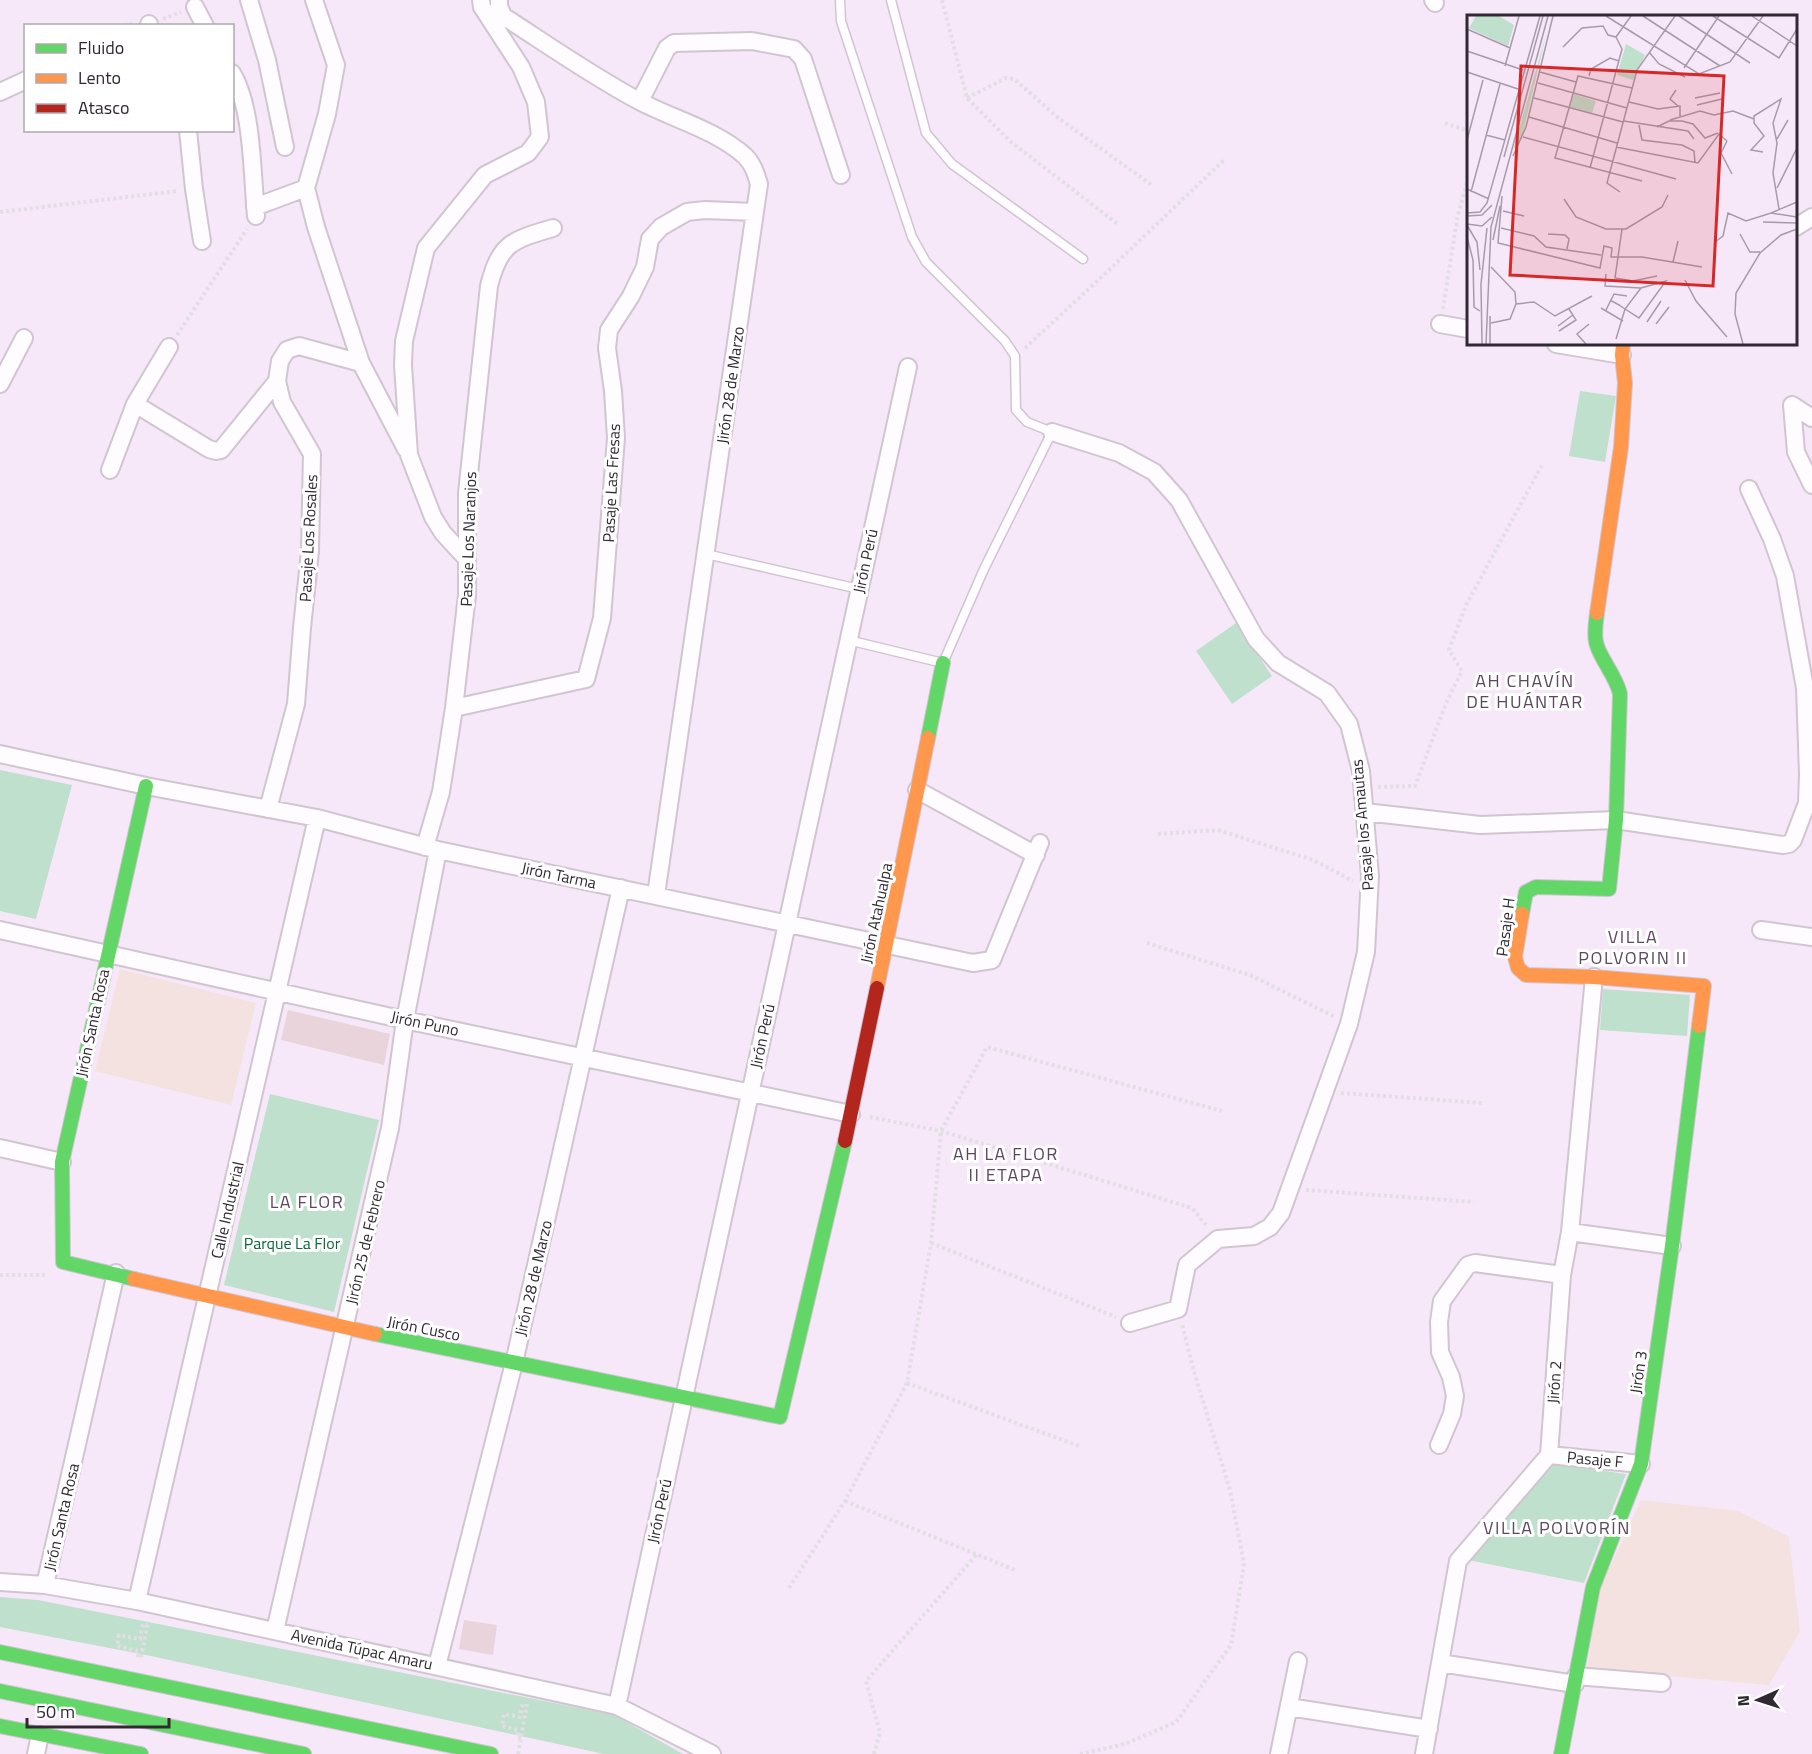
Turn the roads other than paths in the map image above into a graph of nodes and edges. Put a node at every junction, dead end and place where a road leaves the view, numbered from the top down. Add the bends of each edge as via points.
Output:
1 (249, 0) edge
2 (314, 0) edge
3 (482, 0) edge
4 (840, 0) edge
5 (891, 0) edge
6 (195, 7) dead end
7 (501, 8) edge
8 (204, 24) edge
9 (234, 76) edge
10 (24, 81) edge
11 (0, 92) edge
12 (640, 102) junction
13 (189, 132) edge
14 (285, 147) dead end
15 (841, 174) dead end
16 (306, 188) junction
17 (755, 212) junction
18 (1812, 217) edge
19 (1797, 226) edge
20 (553, 228) dead end
21 (202, 241) dead end
22 (1083, 259) dead end
23 (1440, 324) road end
24 (1467, 329) edge
25 (24, 338) dead end
26 (1569, 345) edge
27 (169, 347) road end
28 (1623, 349) edge
29 (361, 363) junction
30 (908, 367) dead end
31 (277, 381) junction
32 (0, 384) edge
33 (135, 404) junction
34 (1812, 418) edge
35 (1052, 432) junction
36 (409, 455) junction
37 (111, 470) dead end
38 (1812, 485) edge
39 (1749, 489) dead end
40 (706, 554) junction
41 (466, 558) junction
42 (860, 589) junction
43 (848, 640) junction
44 (943, 663) junction
45 (454, 708) junction
46 (0, 754) edge
47 (146, 786) junction
48 (917, 790) junction
49 (268, 809) junction
50 (1365, 812) junction
51 (317, 818) junction
52 (1616, 820) junction
53 (432, 849) junction
54 (621, 888) junction
55 (656, 895) junction
56 (787, 923) junction
57 (0, 930) edge
58 (1761, 930) dead end
59 (1812, 936) edge
60 (886, 944) junction
61 (107, 953) junction
62 (1594, 976) junction
63 (1704, 986) joint
64 (278, 990) junction
65 (405, 1020) junction
66 (583, 1056) junction
67 (750, 1092) junction
68 (851, 1114) junction
69 (0, 1148) edge
70 (62, 1162) junction
71 (1570, 1232) junction
72 (1672, 1246) junction
73 (63, 1262) joint
74 (116, 1273) junction
75 (1562, 1275) junction
76 (208, 1295) junction
77 (1130, 1323) road end
78 (345, 1328) junction
79 (514, 1363) junction
80 (684, 1397) junction
81 (780, 1417) joint
82 (1439, 1445) dead end
83 (1549, 1455) junction
84 (1641, 1464) junction
85 (0, 1582) edge
86 (45, 1585) junction
87 (137, 1601) junction
88 (275, 1631) junction
89 (0, 1652) edge
90 (1298, 1661) dead end
91 (1440, 1663) junction
92 (437, 1666) junction
93 (1575, 1680) junction
94 (1662, 1683) dead end
95 (0, 1691) edge
96 (617, 1706) junction
97 (1289, 1707) junction
98 (0, 1726) edge
99 (1429, 1730) junction
100 (40, 1735) junction
101 (36, 1754) edge
102 (141, 1754) edge
103 (304, 1754) edge
104 (491, 1754) edge
105 (712, 1754) edge
106 (1279, 1754) edge
107 (1424, 1754) edge
108 (1561, 1754) edge

1 - 14 street via 267,60
2 - 16 street via 336,65
3 - 36 street via 482,7 520,67 536,102 540,137 528,153 485,176 424,252 404,341
4 - 35 lane via 841,21 912,237 926,262 1005,341 1015,356 1016,410 1027,422
5 - 22 lane via 926,133 952,164
6 - 8 street
7 - 12 street, Jirón 28 de Marzo via 596,77
9 - 16 street via 246,109 255,211
10 - 11 street
12 - 15 street via 667,48 674,43 752,41 794,49 803,59
12 - 17 street, Jirón 28 de Marzo via 715,136 745,156 759,184
13 - 21 street
16 - 29 street
17 - 40 street, Jirón 28 de Marzo
17 - 45 street, Pasaje Las Fresas via 687,212 661,226 650,239 645,267 631,296 609,330 616,438 602,618 586,679
18 - 19 street
20 - 41 street, Pasaje Los Naranjos via 518,238 495,264 489,286 467,493
23 - 24 street
25 - 32 street
26 - 28 street
27 - 33 street
28 - 52 main road via 1621,447 1595,629 1596,644 1620,694
29 - 31 street via 293,346 280,361
29 - 36 street
30 - 42 street, Jirón Perú
31 - 33 street via 221,450 216,451
31 - 49 street, Pasaje Los Rosales via 282,402 312,453 310,551 296,704
33 - 37 street
34 - 38 street via 1792,405 1796,452
35 - 44 lane, Jirón Atahualpa via 984,569
35 - 50 street, Pasaje los Amautas via 1119,453 1154,472 1179,500 1256,639 1278,663 1327,693 1349,724 1361,771
36 - 41 street via 433,517
39 - 52 street via 1785,576 1805,688 1806,803 1793,840 1784,845
40 - 42 lane
40 - 55 street, Jirón 28 de Marzo
41 - 45 street, Pasaje Los Naranjos via 467,595
42 - 43 street, Jirón Perú
43 - 44 lane
43 - 56 street, Jirón Perú
44 - 48 main road, Jirón Atahualpa
45 - 53 street, Pasaje Los Naranjos
46 - 47 street, Jirón Tarma
47 - 49 street, Jirón Tarma
47 - 61 main road, Jirón Santa Rosa
48 - 60 main road, Jirón Atahualpa
48 - 60 street, Jirón Tarma via 1038,849 992,960 973,963
49 - 51 street, Jirón Tarma
50 - 52 street via 1480,825
50 - 77 street, Pasaje los Amautas via 1370,876 1365,952 1349,1024 1281,1213 1270,1227 1254,1236 1218,1239 1187,1265 1178,1309
51 - 53 street, Jirón Tarma
51 - 64 street, Calle Industrial
52 - 62 main road, Pasaje H via 1610,889 1536,887 1526,892 1515,957 1518,968 1526,975
53 - 54 street, Jirón Tarma
53 - 65 street, Jirón 25 de Febrero
54 - 55 street, Jirón Tarma
54 - 66 street, Jirón 28 de Marzo
55 - 56 street, Jirón Tarma
56 - 60 street, Jirón Tarma
56 - 67 street, Jirón Perú
57 - 61 street, Jirón Puno
58 - 59 street
60 - 68 main road, Jirón Atahualpa
61 - 64 street, Jirón Puno
61 - 70 main road, Jirón Santa Rosa
62 - 63 main road, Pasaje H
62 - 71 street, Jirón 2
63 - 72 main road, Jirón 3
64 - 65 street, Jirón Puno
64 - 76 street, Calle Industrial
65 - 66 street, Jirón Puno
65 - 78 street, Jirón 25 de Febrero via 391,1123
66 - 67 street, Jirón Puno
66 - 79 street, Jirón 28 de Marzo
67 - 68 street, Jirón Puno
67 - 80 street, Jirón Perú
68 - 81 main road, Jirón Atahualpa
69 - 70 street
70 - 73 main road, Jirón Santa Rosa
71 - 72 street
71 - 75 street, Jirón 2
72 - 84 main road, Jirón 3
73 - 74 main road, Jirón Cusco
74 - 76 main road, Jirón Cusco
74 - 86 street, Jirón Santa Rosa
75 - 82 street via 1475,1263 1468,1266 1442,1301 1440,1352 1452,1377 1455,1396
75 - 83 street, Jirón 2
76 - 78 main road, Jirón Cusco
76 - 87 street, Calle Industrial
78 - 79 main road, Jirón Cusco
78 - 88 street, Jirón 25 de Febrero
79 - 80 main road, Jirón Cusco
79 - 92 street, Jirón 28 de Marzo
80 - 81 main road, Jirón Cusco
80 - 96 street, Jirón Perú
83 - 84 street, Pasaje F
83 - 91 street via 1458,1561
84 - 93 main road, Jirón 3 via 1593,1587
85 - 86 street, Avenida Túpac Amaru
86 - 87 street, Avenida Túpac Amaru
87 - 88 street, Avenida Túpac Amaru
88 - 92 street, Avenida Túpac Amaru
89 - 104 main road
90 - 97 street
91 - 93 street
91 - 99 street
92 - 96 street, Avenida Túpac Amaru
93 - 94 street
93 - 108 main road, Jirón 3
95 - 103 main road
96 - 105 street, Avenida Túpac Amaru
97 - 99 street
97 - 106 street
98 - 100 main road
99 - 107 street
100 - 101 street
100 - 102 main road

